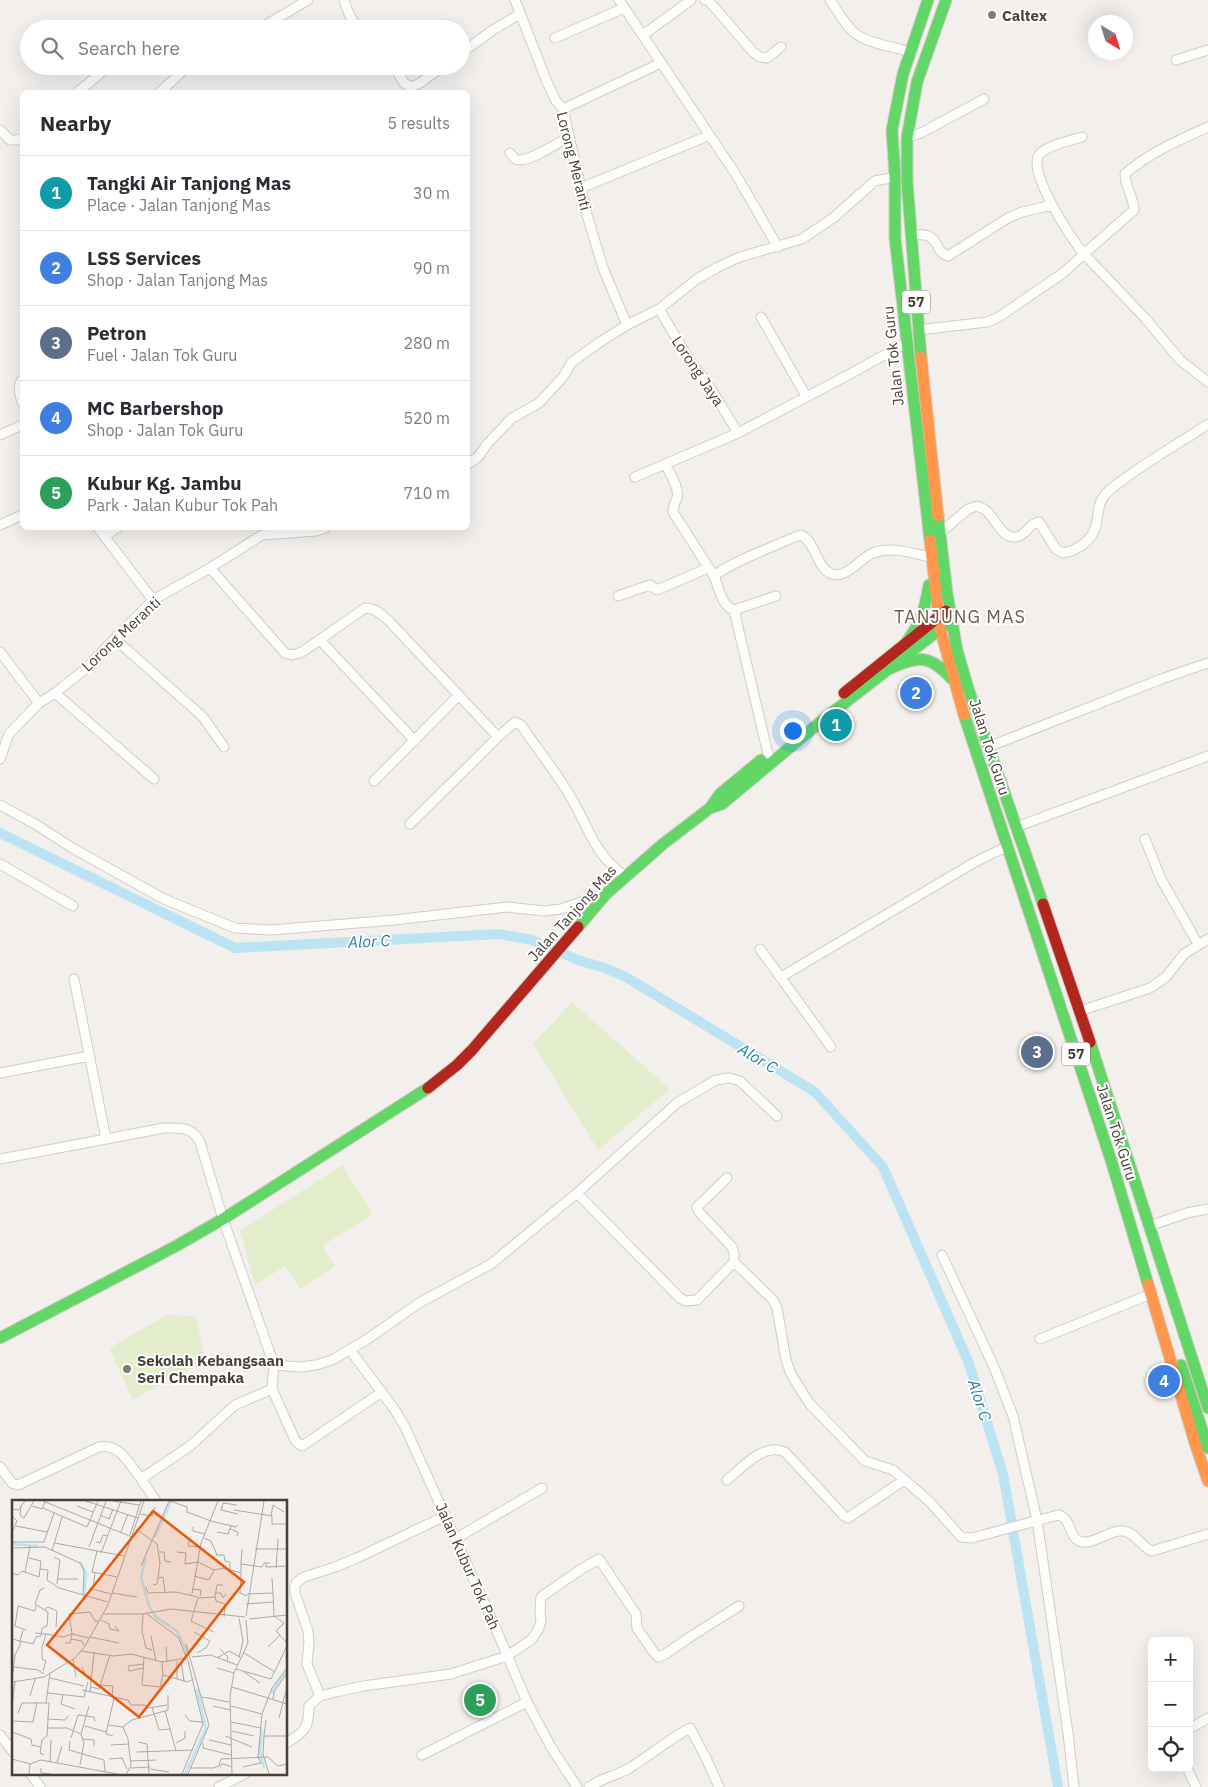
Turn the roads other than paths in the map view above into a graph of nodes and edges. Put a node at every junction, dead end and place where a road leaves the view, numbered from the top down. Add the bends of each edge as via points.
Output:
1 (308, 0) edge
2 (344, 0) edge
3 (516, 0) edge
4 (691, 0) edge
5 (705, 0) edge
6 (830, 0) edge
7 (928, 0) edge
8 (946, 0) edge
9 (621, 4) edge
10 (520, 14) junction
11 (274, 20) edge
12 (352, 20) edge
13 (643, 35) junction
14 (555, 38) dead end
15 (470, 47) edge
16 (781, 47) dead end
17 (1208, 50) edge
18 (912, 52) junction
19 (1176, 60) dead end
20 (661, 63) junction
21 (98, 75) edge
22 (178, 75) edge
23 (399, 75) edge
24 (431, 75) edge
25 (80, 90) edge
26 (162, 90) edge
27 (984, 98) dead end
28 (563, 109) junction
29 (1208, 127) edge
30 (0, 130) edge
31 (710, 135) junction
32 (569, 137) junction
33 (1082, 137) dead end
34 (907, 138) junction
35 (20, 139) edge
36 (510, 153) dead end
37 (895, 177) junction
38 (581, 188) junction
39 (1052, 205) junction
40 (911, 235) junction
41 (778, 247) junction
42 (1084, 254) junction
43 (659, 310) junction
44 (761, 317) dead end
45 (627, 325) junction
46 (918, 330) junction
47 (906, 343) junction
48 (1208, 382) edge
49 (806, 396) junction
50 (1208, 424) edge
51 (20, 426) edge
52 (738, 433) junction
53 (0, 435) edge
54 (470, 463) edge
55 (665, 464) junction
56 (635, 477) dead end
57 (20, 516) edge
58 (0, 525) edge
59 (100, 530) edge
60 (114, 530) edge
61 (320, 530) edge
62 (940, 533) junction
63 (105, 536) junction
64 (930, 557) junction
65 (210, 568) junction
66 (711, 572) junction
67 (933, 580) junction
68 (618, 596) dead end
69 (776, 596) dead end
70 (153, 600) junction
71 (734, 610) junction
72 (950, 615) junction
73 (939, 623) junction
74 (115, 638) junction
75 (320, 640) junction
76 (906, 643) junction
77 (0, 652) edge
78 (1208, 663) edge
79 (886, 670) junction
80 (954, 681) junction
81 (55, 693) junction
82 (458, 696) junction
83 (39, 703) junction
84 (0, 730) edge
85 (9, 734) junction
86 (498, 737) junction
87 (415, 741) junction
88 (224, 747) dead end
89 (988, 747) junction
90 (768, 754) junction
91 (1204, 758) edge
92 (0, 759) edge
93 (1208, 767) edge
94 (154, 779) dead end
95 (374, 781) dead end
96 (0, 805) edge
97 (710, 808) junction
98 (410, 824) dead end
99 (1016, 826) junction
100 (1145, 839) dead end
101 (1006, 847) junction
102 (0, 864) edge
103 (625, 876) junction
104 (607, 893) junction
105 (73, 906) dead end
106 (1208, 939) edge
107 (1198, 944) junction
108 (760, 949) dead end
109 (781, 977) junction
110 (74, 979) dead end
111 (1080, 1012) junction
112 (831, 1047) dead end
113 (89, 1056) junction
114 (0, 1073) edge
115 (777, 1116) dead end
116 (106, 1139) junction
117 (0, 1159) edge
118 (727, 1178) dead end
119 (577, 1193) junction
120 (1208, 1210) edge
121 (223, 1219) junction
122 (1150, 1226) junction
123 (1132, 1230) junction
124 (942, 1256) dead end
125 (734, 1262) junction
126 (1151, 1294) junction
127 (0, 1338) edge
128 (1040, 1339) dead end
129 (350, 1350) junction
130 (274, 1365) junction
131 (1201, 1387) junction
132 (272, 1389) junction
133 (382, 1392) junction
134 (1208, 1398) edge
135 (1208, 1408) edge
136 (1207, 1441) edge
137 (0, 1467) edge
138 (142, 1479) junction
139 (727, 1480) dead end
140 (904, 1480) junction
141 (1208, 1481) edge
142 (542, 1488) dead end
143 (155, 1500) edge
144 (445, 1516) junction
145 (1034, 1521) junction
146 (1208, 1534) edge
147 (456, 1539) junction
148 (739, 1606) dead end
149 (507, 1656) junction
150 (320, 1696) junction
151 (527, 1702) junction
152 (1208, 1718) edge
153 (1192, 1727) edge
154 (0, 1735) edge
155 (288, 1742) edge
156 (12, 1750) edge
157 (422, 1755) dead end
158 (1189, 1772) edge
159 (31, 1774) edge
160 (244, 1774) edge
161 (40, 1787) edge
162 (219, 1787) edge
163 (577, 1787) edge
164 (590, 1787) edge
165 (718, 1787) edge
166 (1074, 1787) edge
167 (1196, 1787) edge

1 - 11 street
2 - 12 street
3 - 10 street, Lorong Meranti
4 - 13 street
5 - 16 street via 760,57 766,58
6 - 18 street via 855,33
7 - 18 main road, Jalan Tok Guru / 57
8 - 34 main road, Jalan Tok Guru / 57 via 917,82
9 - 13 street
9 - 14 street
10 - 15 street
10 - 28 street, Lorong Meranti via 547,82
13 - 20 street
17 - 19 street
18 - 37 main road, Jalan Tok Guru / 57 via 903,74 892,130
20 - 28 street
20 - 31 street
21 - 25 street
22 - 26 street
23 - 24 street via 411,87
27 - 34 street
28 - 32 street, Lorong Meranti
29 - 42 street via 1172,144 1125,174 1134,210
30 - 35 street via 10,140
31 - 38 street
31 - 41 street
32 - 36 street via 532,157 520,160
32 - 38 street, Lorong Meranti
33 - 39 street via 1039,155 1036,163
34 - 40 main road, Jalan Tok Guru / 57
37 - 41 street via 875,181 816,230
37 - 47 main road, Jalan Tok Guru / 57 via 895,238
38 - 45 street, Lorong Meranti via 603,268
39 - 40 street via 1008,218 948,256 930,236
39 - 42 street
40 - 46 main road, Jalan Tok Guru / 57
41 - 43 street via 718,267 697,279
42 - 46 street via 1064,274 999,318
42 - 48 street via 1180,360
43 - 45 street
43 - 52 street, Lorong Jaya
44 - 49 street
45 - 54 street via 572,362 539,403 512,418
46 - 62 main road, Jalan Tok Guru / 57
47 - 49 street
47 - 64 main road, Jalan Tok Guru / 57
49 - 52 street
50 - 62 street via 1113,487 1099,506 1092,536 1070,552 1056,549 1039,522 1015,538 1007,535 985,510 977,506 968,509
51 - 53 street
52 - 55 street
55 - 56 street
55 - 66 street via 678,491 672,512
57 - 58 street
59 - 63 street
60 - 63 street
61 - 65 street, Lorong Meranti via 262,535
62 - 72 main road, Jalan Tok Guru / 57
63 - 70 street
64 - 66 street via 885,550 872,553 844,573 834,575 821,564 801,535
64 - 67 main road, Jalan Tok Guru / 57
65 - 70 street, Lorong Meranti
65 - 75 street via 285,653 302,652
66 - 68 street via 657,590 650,585
66 - 71 street via 725,604
67 - 73 main road, Jalan Tok Guru / 57
67 - 76 main road via 920,623
69 - 71 street
70 - 74 street, Lorong Meranti
71 - 90 street
72 - 73 main road, Jalan Tanjong Mas
72 - 89 main road, Jalan Tok Guru / 57 via 957,650
73 - 76 main road, Jalan Tanjong Mas
73 - 79 main road, Jalan Tanjong Mas
73 - 80 main road, Jalan Tok Guru / 57
74 - 81 street, Lorong Meranti via 84,670
74 - 88 street via 203,717
75 - 82 street via 358,612 372,608 389,621
75 - 87 street
76 - 90 main road, Jalan Tanjong Mas
77 - 83 street
78 - 89 street
79 - 80 main road via 911,661 930,659
79 - 97 main road, Jalan Tanjong Mas via 722,804
80 - 101 main road, Jalan Tok Guru / 57
81 - 83 street, Lorong Meranti
81 - 94 street
82 - 86 street
82 - 87 street
83 - 85 street, Lorong Meranti
84 - 85 street
85 - 92 street, Lorong Meranti
86 - 98 street
86 - 103 street via 515,722 521,725 573,800 602,856
87 - 95 street
89 - 99 main road, Jalan Tok Guru / 57
90 - 97 main road, Jalan Tanjong Mas via 720,794
91 - 93 street
91 - 99 street
96 - 104 street via 164,899 235,928 271,930 375,922 507,907 544,911 561,909
97 - 103 main road, Jalan Tanjong Mas
99 - 111 main road, Jalan Tok Guru / 57
100 - 107 street via 1161,879
101 - 109 street via 975,862
101 - 123 main road, Jalan Tok Guru / 57
102 - 105 street
103 - 104 main road, Jalan Tanjong Mas
104 - 121 main road, Jalan Tanjong Mas via 477,1045 438,1080
106 - 107 street
107 - 111 street via 1184,954 1166,977 1150,988
108 - 109 street
109 - 112 street
110 - 113 street
111 - 122 main road, Jalan Tok Guru / 57
113 - 114 street
113 - 116 street
115 - 119 street via 740,1081 729,1078 716,1080 677,1103
116 - 117 street
116 - 121 street via 164,1128 183,1128 196,1135
118 - 125 street via 697,1207 732,1247
119 - 125 street via 686,1301 701,1298
119 - 129 street via 491,1264 419,1304
120 - 122 street
121 - 127 main road, Jalan Tanjong Mas
121 - 130 street
122 - 131 main road, Jalan Tok Guru / 57
123 - 126 main road, Jalan Tok Guru / 57
123 - 136 main road via 1159,1291
124 - 145 street via 1013,1416
125 - 140 street via 773,1300 786,1360 809,1403 865,1461 893,1470
126 - 128 street
126 - 141 main road, Jalan Tok Guru / 57
129 - 130 street via 316,1365
129 - 133 street, Jalan Kubur Tok Pah
130 - 132 street
131 - 134 main road
131 - 135 main road, Jalan Tok Guru / 57
132 - 133 street via 295,1440 302,1446
132 - 138 street via 234,1405 190,1446
133 - 144 street, Jalan Kubur Tok Pah via 406,1429
137 - 138 street via 12,1483 18,1485 106,1446 118,1450
138 - 143 street
139 - 140 street via 757,1456 772,1448 779,1449 848,1518
140 - 145 street via 930,1502 961,1537 972,1538
142 - 147 street
144 - 147 street, Jalan Kubur Tok Pah
144 - 150 street via 297,1582 295,1593 308,1631 307,1664
145 - 146 street via 1063,1516 1074,1537 1082,1542 1123,1531 1152,1551
145 - 166 street via 1066,1713
147 - 149 street, Jalan Kubur Tok Pah
148 - 149 street via 659,1657 637,1628 636,1614 599,1559 541,1597 538,1630 531,1640
149 - 150 street via 451,1674 363,1686
149 - 151 street, Jalan Kubur Tok Pah
150 - 155 street via 309,1706 306,1729
151 - 157 street
151 - 163 street, Jalan Kubur Tok Pah
152 - 153 street
154 - 156 street
158 - 167 street
159 - 161 street
160 - 162 street
164 - 165 street via 628,1769 690,1728

